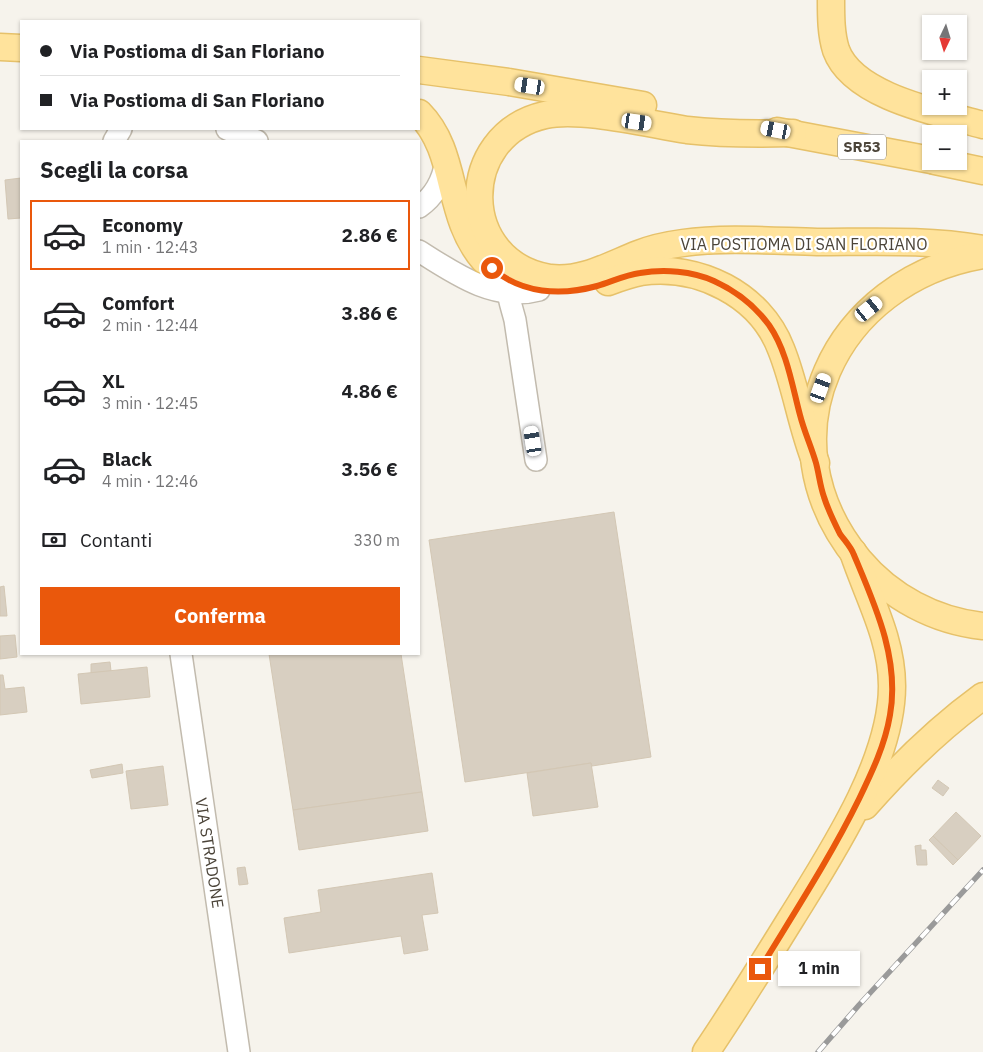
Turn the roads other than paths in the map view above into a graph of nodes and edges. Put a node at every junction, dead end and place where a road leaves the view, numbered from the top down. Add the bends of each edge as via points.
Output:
1 (831, 0) edge
2 (0, 47) edge
3 (20, 48) edge
4 (420, 70) edge
5 (420, 113) edge
6 (983, 125) edge
7 (230, 130) edge
8 (793, 134) junction
9 (254, 140) edge
10 (922, 158) edge
11 (446, 161) junction
12 (967, 168) edge
13 (983, 171) edge
14 (420, 206) edge
15 (983, 249) edge
16 (420, 252) edge
17 (983, 255) edge
18 (510, 279) junction
19 (536, 460) dead end
20 (816, 463) junction
21 (853, 552) junction
22 (983, 626) edge
23 (181, 655) edge
24 (983, 696) edge
25 (844, 832) junction
26 (239, 1052) edge
27 (706, 1052) edge

1 - 6 main road via 836,50 855,76 889,95
2 - 3 main road
4 - 8 main road, SR53 via 545,88
5 - 11 main road, VIA POSTIOMA DI SAN FLORIANO via 436,135
7 - 9 street
8 - 10 main road, SR53
8 - 18 main road via 703,132 573,113 545,115 531,120 515,129 497,146 483,170 479,190 479,211
11 - 14 street via 437,188
11 - 18 main road, VIA POSTIOMA DI SAN FLORIANO via 455,203 470,239 487,263
12 - 13 main road
15 - 18 main road, VIA POSTIOMA DI SAN FLORIANO via 934,242 702,241 660,247 592,273 564,278
16 - 18 street via 478,284
17 - 20 main road, VIA POSTIOMA DI SAN FLORIANO via 948,263 913,278 882,298 856,323 836,352 821,388 814,426
18 - 19 street
18 - 20 main road, VIA POSTIOMA DI SAN FLORIANO via 539,290 571,292 635,274 668,271 699,275 732,291 761,316 778,342
20 - 21 main road, VIA POSTIOMA DI SAN FLORIANO via 829,510
21 - 22 main road, VIA POSTIOMA DI SAN FLORIANO via 878,579 907,600 940,616
21 - 25 main road, VIA POSTIOMA DI SAN FLORIANO via 884,631 892,686 890,714 880,751
23 - 26 street, VIA STRADONE
24 - 25 main road, VIA POSTIOMA DI SAN FLORIANO via 903,764
25 - 27 main road, VIA POSTIOMA DI SAN FLORIANO

